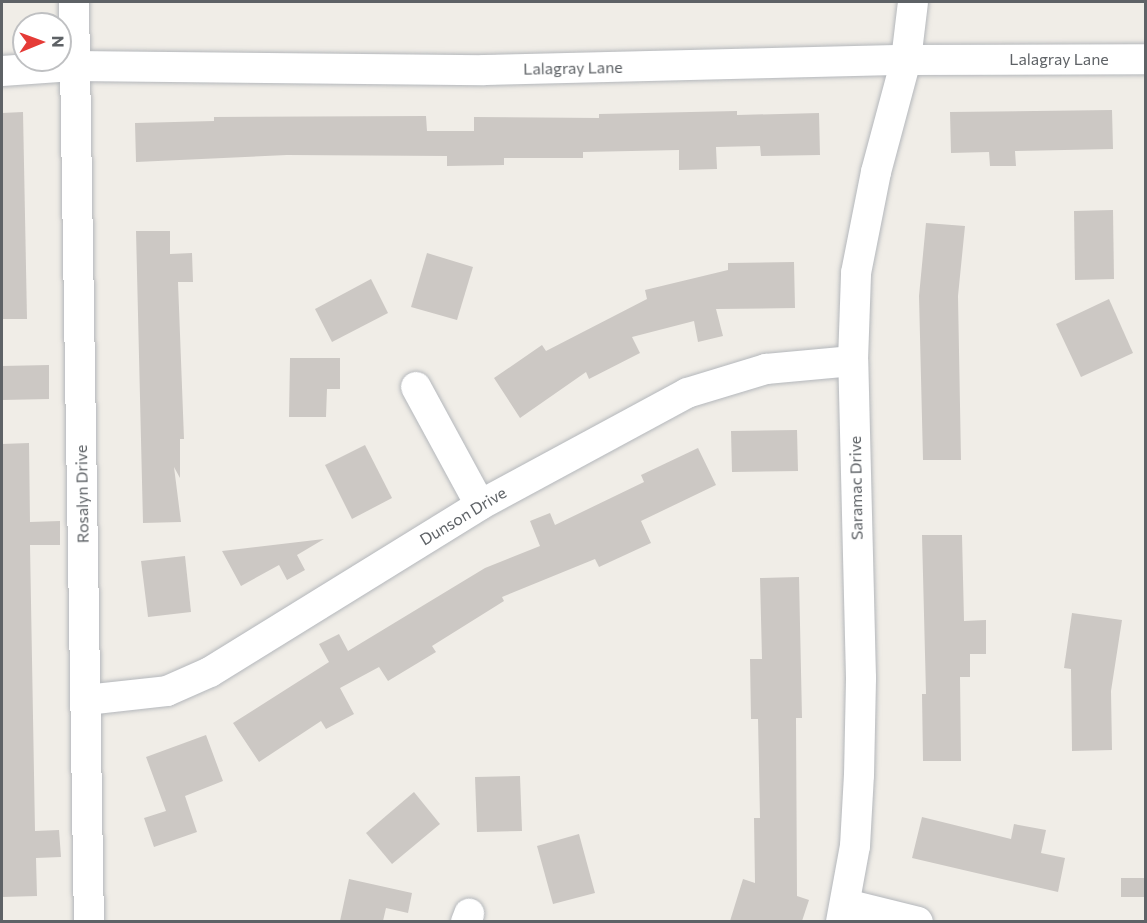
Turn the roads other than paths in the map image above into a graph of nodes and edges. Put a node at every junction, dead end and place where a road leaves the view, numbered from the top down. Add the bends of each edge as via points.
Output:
1 (74, 2) edge
2 (913, 2) edge
3 (1146, 58) edge
4 (906, 60) junction
5 (73, 66) junction
6 (2, 71) edge
7 (854, 361) junction
8 (416, 387) dead end
9 (480, 505) junction
10 (86, 700) junction
11 (843, 913) edge
12 (89, 921) edge
13 (918, 921) edge

1 - 5 street, Rosalyn Drive
2 - 4 street, Saramac Drive
3 - 4 street, Lalagray Lane
4 - 5 street, Lalagray Lane via 484,70
4 - 7 street, Saramac Drive via 876,172 856,273
5 - 6 street, Lalagray Lane
5 - 10 street, Rosalyn Drive
7 - 9 street, Dunson Drive via 766,369 687,393
7 - 11 street, Saramac Drive via 861,678 855,846
8 - 9 street
9 - 10 street, Dunson Drive via 210,672 166,691
10 - 12 street, Rosalyn Drive
11 - 13 street

